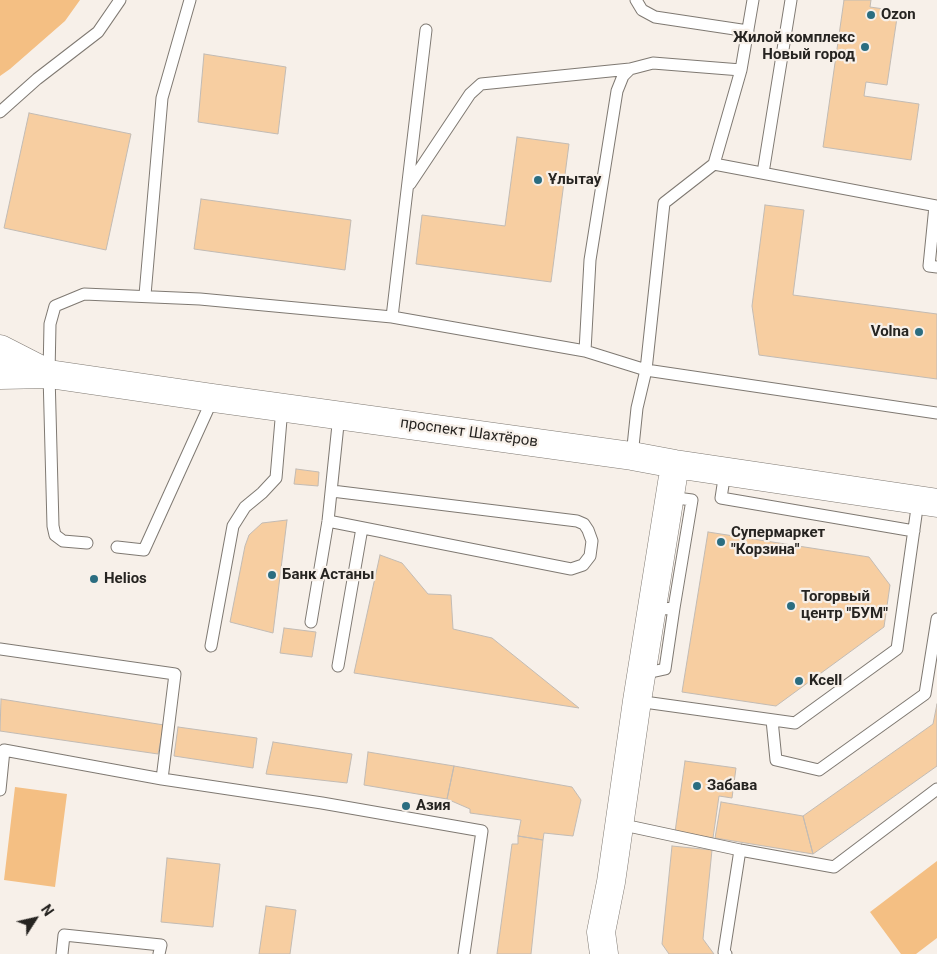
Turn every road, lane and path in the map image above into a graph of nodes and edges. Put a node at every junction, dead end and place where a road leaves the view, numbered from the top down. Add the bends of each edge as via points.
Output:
1 (120, 0) edge
2 (190, 0) edge
3 (636, 0) edge
4 (753, 0) edge
5 (791, 0) edge
6 (426, 30) dead end
7 (748, 31) junction
8 (630, 69) junction
9 (741, 70) junction
10 (0, 112) edge
11 (714, 164) junction
12 (764, 173) junction
13 (408, 187) junction
14 (936, 206) edge
15 (937, 267) edge
16 (145, 295) junction
17 (392, 317) junction
18 (0, 349) edge
19 (585, 350) junction
20 (646, 370) junction
21 (48, 374) junction
22 (0, 375) edge
23 (213, 398) junction
24 (282, 408) junction
25 (937, 414) edge
26 (339, 416) junction
27 (632, 456) junction
28 (675, 464) junction
29 (725, 472) junction
30 (332, 490) junction
31 (928, 502) edge
32 (328, 521) junction
33 (362, 528) junction
34 (914, 531) junction
35 (87, 543) dead end
36 (117, 547) dead end
37 (937, 619) edge
38 (311, 622) dead end
39 (211, 646) dead end
40 (0, 649) edge
41 (338, 666) dead end
42 (637, 701) junction
43 (772, 720) junction
44 (162, 779) junction
45 (937, 789) edge
46 (0, 790) edge
47 (619, 824) junction
48 (740, 850) junction
49 (62, 954) edge
50 (159, 954) edge
51 (464, 954) edge
52 (604, 954) edge
53 (726, 954) edge

1 - 10 lane via 98,32
2 - 16 lane via 162,98
3 - 7 lane via 642,10 655,17
4 - 7 lane
5 - 12 lane
6 - 13 lane
7 - 9 lane
8 - 9 lane via 653,63
8 - 13 lane via 481,84 470,94
8 - 19 lane via 617,91 590,260
9 - 11 lane
11 - 12 lane
11 - 20 lane via 664,203
12 - 14 lane
13 - 17 lane
14 - 15 lane via 929,266
16 - 17 lane
16 - 21 lane via 84,294 55,306 50,324
17 - 19 lane
18 - 21 street
19 - 20 lane
20 - 25 lane
20 - 27 lane
21 - 22 street, проспект Шахтёров
21 - 23 street, проспект Шахтёров
21 - 35 lane via 55,535 63,541
23 - 24 street, проспект Шахтёров
23 - 36 lane via 144,550
24 - 26 street, проспект Шахтёров
24 - 39 lane via 276,478 245,507 233,526
26 - 27 street, проспект Шахтёров
26 - 30 lane
27 - 28 street, проспект Шахтёров
28 - 29 street, проспект Шахтёров
28 - 42 street via 669,497 663,609 641,674
29 - 31 street, проспект Шахтёров
29 - 34 lane via 721,498
30 - 32 lane
30 - 33 lane via 578,521 584,524 592,541 590,556 584,565 571,569
31 - 34 lane
32 - 33 lane
32 - 38 lane
33 - 41 lane
34 - 43 lane via 897,649 795,723
37 - 43 lane via 925,694 819,770 776,760
40 - 44 lane via 175,674
42 - 43 lane
42 - 47 street
44 - 46 lane via 4,750
44 - 51 lane via 482,831
45 - 48 lane via 834,867
47 - 48 lane
47 - 52 street via 601,932
48 - 53 lane
49 - 50 lane via 64,935 161,944

